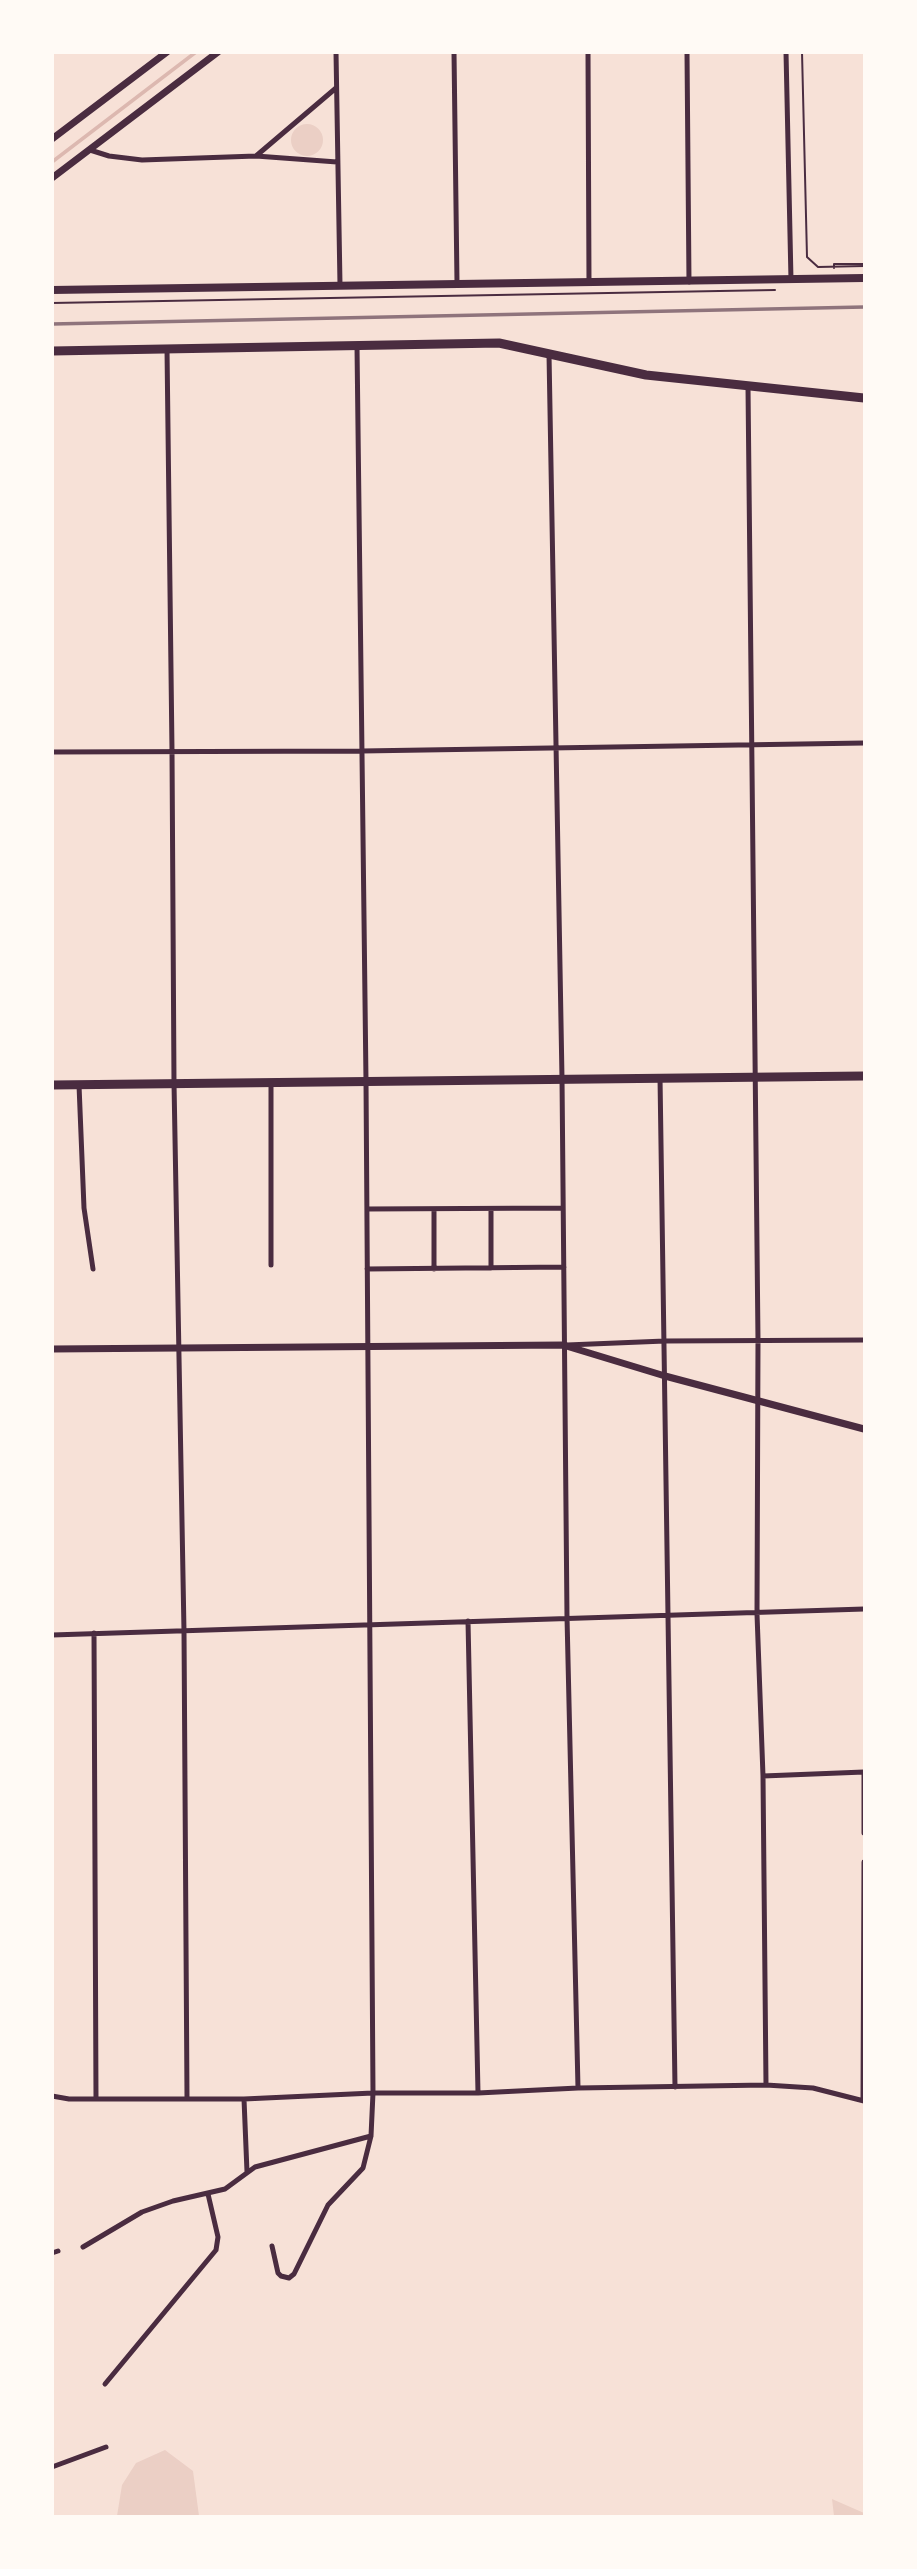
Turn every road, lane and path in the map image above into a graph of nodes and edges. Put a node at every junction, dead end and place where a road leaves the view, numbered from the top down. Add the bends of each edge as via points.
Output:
1 (167, 52) edge
2 (218, 52) edge
3 (336, 52) edge
4 (454, 52) edge
5 (588, 52) edge
6 (687, 52) edge
7 (786, 52) edge
8 (802, 52) edge
9 (337, 88) junction
10 (52, 139) edge
11 (90, 150) junction
12 (256, 156) junction
13 (337, 162) junction
14 (52, 178) edge
15 (864, 266) edge
16 (864, 278) edge
17 (791, 279) junction
18 (689, 282) junction
19 (589, 283) junction
20 (457, 284) junction
21 (340, 285) junction
22 (52, 290) edge
23 (357, 345) junction
24 (167, 349) junction
25 (52, 351) edge
26 (549, 354) junction
27 (748, 387) junction
28 (864, 398) edge
29 (864, 743) edge
30 (754, 744) junction
31 (556, 747) junction
32 (172, 751) junction
33 (362, 751) junction
34 (52, 752) edge
35 (754, 1076) junction
36 (864, 1076) edge
37 (660, 1077) junction
38 (562, 1078) junction
39 (366, 1081) junction
40 (271, 1082) junction
41 (174, 1083) junction
42 (52, 1085) edge
43 (79, 1085) junction
44 (562, 1208) junction
45 (367, 1209) junction
46 (434, 1209) junction
47 (491, 1209) junction
48 (271, 1265) dead end
49 (564, 1267) junction
50 (491, 1268) junction
51 (93, 1269) dead end
52 (368, 1269) junction
53 (434, 1269) junction
54 (758, 1340) junction
55 (864, 1340) edge
56 (665, 1341) junction
57 (563, 1345) junction
58 (368, 1346) junction
59 (177, 1347) junction
60 (52, 1349) edge
61 (665, 1376) junction
62 (758, 1401) junction
63 (864, 1429) edge
64 (864, 1609) edge
65 (757, 1614) junction
66 (667, 1615) junction
67 (567, 1616) junction
68 (468, 1621) junction
69 (370, 1626) junction
70 (184, 1632) junction
71 (94, 1633) junction
72 (52, 1635) edge
73 (864, 1772) edge
74 (763, 1776) junction
75 (864, 1832) edge
76 (864, 1862) edge
77 (864, 1927) edge
78 (863, 2003) edge
79 (864, 2084) edge
80 (766, 2085) junction
81 (675, 2087) junction
82 (578, 2088) junction
83 (373, 2093) junction
84 (478, 2093) junction
85 (52, 2096) edge
86 (187, 2097) junction
87 (96, 2099) junction
88 (244, 2099) junction
89 (864, 2100) edge
90 (370, 2136) junction
91 (247, 2172) junction
92 (208, 2194) junction
93 (272, 2246) dead end
94 (83, 2247) dead end
95 (105, 2384) dead end
96 (106, 2447) dead end
97 (52, 2468) edge

1 - 10 street
2 - 11 street
3 - 9 street
4 - 20 street
5 - 19 street
6 - 18 street
7 - 17 street
8 - 15 path via 807,257 818,267
9 - 12 street
9 - 13 street
11 - 12 street via 142,160
11 - 14 street
12 - 13 street
13 - 21 street
16 - 17 main road
17 - 18 main road
18 - 19 main road
19 - 20 main road
20 - 21 main road
21 - 22 main road
23 - 24 main road
23 - 26 main road via 499,343
23 - 33 street
24 - 25 main road
24 - 32 street
26 - 27 main road via 646,375
26 - 31 street
27 - 28 main road
27 - 30 street
29 - 30 street
30 - 31 street
30 - 35 street
31 - 33 street
31 - 38 street
32 - 33 street
32 - 34 street
32 - 41 street
33 - 39 street
35 - 36 main road
35 - 37 main road
35 - 54 street
37 - 38 main road
37 - 56 street
38 - 39 main road
38 - 44 street
39 - 40 main road
39 - 45 street
40 - 41 main road
40 - 48 street
41 - 43 main road
41 - 59 street
42 - 43 main road
43 - 51 street via 84,1208
44 - 47 street
44 - 49 street
45 - 46 street
45 - 52 street
46 - 47 street
46 - 53 street
47 - 50 street
49 - 50 street
49 - 57 street
50 - 53 street
52 - 53 street
52 - 58 street
54 - 55 street
54 - 56 street
54 - 62 street
56 - 57 street
56 - 61 street
57 - 58 street
57 - 61 street
57 - 67 street
58 - 59 street
58 - 69 street
59 - 60 street
59 - 70 street
61 - 62 street
61 - 66 street
62 - 63 street
62 - 65 street
64 - 65 street
65 - 66 street
65 - 74 street
66 - 67 street
66 - 81 street
67 - 68 street
67 - 82 street
68 - 69 street
68 - 84 street
69 - 70 street
69 - 83 street
70 - 71 street
70 - 86 street
71 - 72 street
71 - 87 street
73 - 74 street
73 - 75 street
74 - 80 street
76 - 77 street
77 - 78 street
78 - 79 street
79 - 89 street
80 - 81 street
80 - 89 street via 813,2088
81 - 82 street
82 - 84 street
83 - 84 street
83 - 88 street
83 - 90 street
85 - 87 street
86 - 87 street
86 - 88 street
88 - 91 street
90 - 91 street
90 - 93 street via 363,2168 328,2205 294,2274 278,2273
91 - 92 street via 225,2189
92 - 94 street via 156,2206
92 - 95 street via 218,2237 216,2250
96 - 97 street

